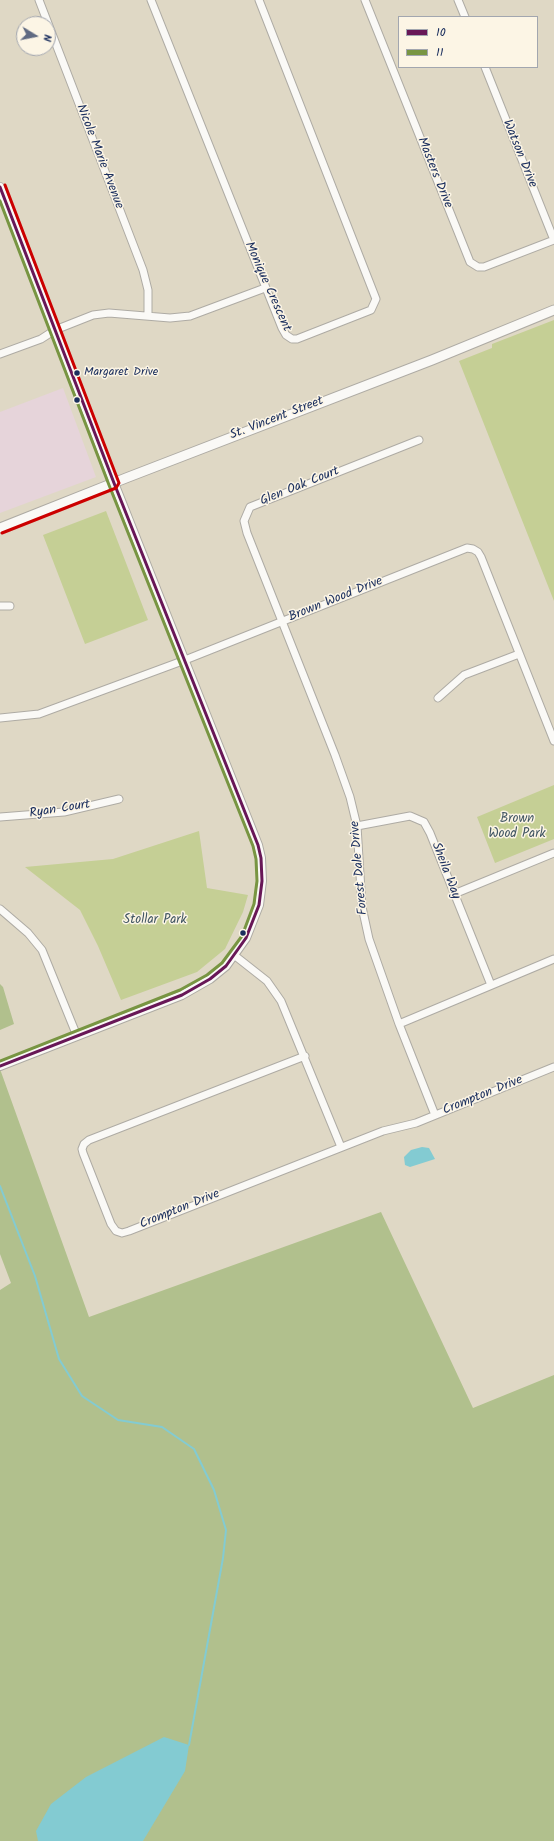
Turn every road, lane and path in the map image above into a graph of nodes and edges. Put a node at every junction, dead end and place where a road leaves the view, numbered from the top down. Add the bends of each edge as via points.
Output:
1 (39, 0) edge
2 (150, 0) edge
3 (259, 0) edge
4 (365, 0) edge
5 (458, 0) edge
6 (465, 16) edge
7 (485, 68) edge
8 (0, 187) edge
9 (554, 240) edge
10 (265, 288) junction
11 (554, 310) edge
12 (148, 316) junction
13 (55, 330) junction
14 (0, 354) edge
15 (419, 440) dead end
16 (114, 483) junction
17 (0, 528) edge
18 (0, 606) edge
19 (10, 606) dead end
20 (282, 621) junction
21 (519, 654) junction
22 (185, 660) junction
23 (438, 698) dead end
24 (0, 718) edge
25 (554, 741) edge
26 (119, 799) dead end
27 (0, 817) edge
28 (358, 826) junction
29 (554, 853) edge
30 (454, 894) junction
31 (0, 909) edge
32 (234, 956) junction
33 (554, 959) edge
34 (490, 985) junction
35 (399, 1024) junction
36 (77, 1036) junction
37 (305, 1056) junction
38 (0, 1066) edge
39 (554, 1067) edge
40 (435, 1115) junction
41 (341, 1147) junction

1 - 12 street, Nicole Marie Avenue via 144,275 148,290
2 - 10 street, Monique Crescent
3 - 10 street, Monique Crescent via 376,299 371,310 292,339 282,328
4 - 9 street, Masters Drive via 470,262 478,267 484,267
5 - 6 street
7 - 9 street, Watson Drive
8 - 13 street
10 - 12 street via 190,316
11 - 16 main road, St. Vincent Street
12 - 13 street via 99,314
13 - 14 street via 41,339
13 - 16 street
15 - 20 street, Glen Oak Court via 250,507 244,521 247,533
16 - 17 main road, St. Vincent Street
16 - 22 street
18 - 19 street
20 - 21 street, Brown Wood Drive via 466,548 473,548 481,557
20 - 22 street, Brown Wood Drive
20 - 28 street, Forest Dale Drive via 345,780
21 - 23 street via 464,676
21 - 25 street, Brown Wood Drive
22 - 24 street, Brown Wood Drive via 39,714
22 - 32 street via 261,858 262,881 257,911 246,938
26 - 27 street, Ryan Court via 64,812
28 - 30 street, Sheila Way via 410,816 424,822
28 - 35 street, Forest Dale Drive via 362,907 373,954
29 - 30 street
30 - 34 street, Sheila Way
31 - 36 street via 28,933 42,950
32 - 36 street via 220,971 191,990
32 - 37 street via 274,990 285,1008
33 - 34 street
34 - 35 street
35 - 40 street, Forest Dale Drive
36 - 38 street
37 - 41 street
37 - 41 street, Crompton Drive via 89,1140 82,1149 85,1160 111,1224 116,1231 122,1232
39 - 40 street, Crompton Drive
40 - 41 street, Crompton Drive via 416,1124 383,1131

